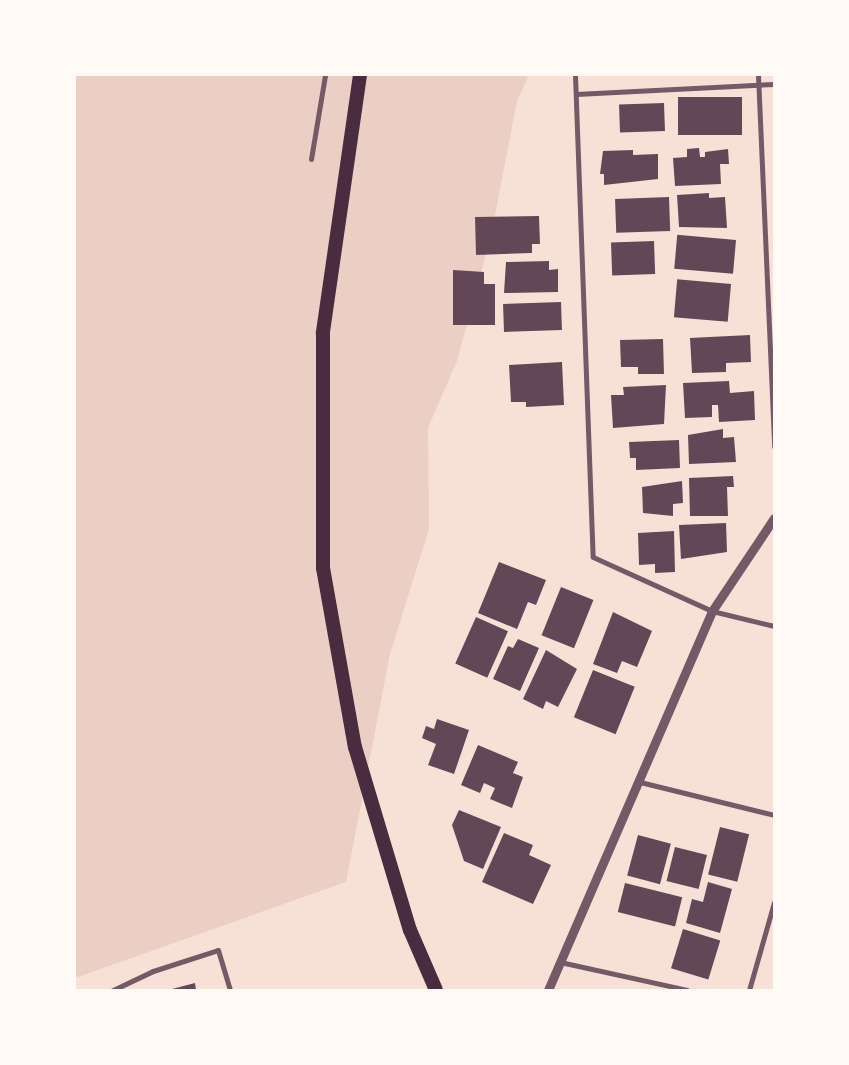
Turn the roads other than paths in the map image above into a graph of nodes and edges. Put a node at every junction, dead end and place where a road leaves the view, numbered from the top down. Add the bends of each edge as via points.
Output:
1 (325, 75) edge
2 (360, 75) edge
3 (575, 75) edge
4 (758, 75) edge
5 (774, 84) edge
6 (759, 85) junction
7 (576, 94) junction
8 (311, 159) dead end
9 (774, 447) edge
10 (774, 518) edge
11 (712, 611) junction
12 (774, 626) edge
13 (640, 782) junction
14 (774, 815) edge
15 (774, 902) edge
16 (559, 961) junction
17 (113, 990) edge
18 (230, 990) edge
19 (436, 990) edge
20 (548, 990) edge
21 (687, 990) edge
22 (749, 990) edge

1 - 8 street
2 - 19 highway via 323,333 323,568 354,747 410,930
3 - 7 street
4 - 6 street
5 - 6 street
6 - 7 street
6 - 9 street
7 - 11 street via 593,557
10 - 11 street
11 - 12 street
11 - 13 street
13 - 14 street
13 - 16 street
15 - 22 street
16 - 20 street
16 - 21 street
17 - 18 street via 153,971 218,950

